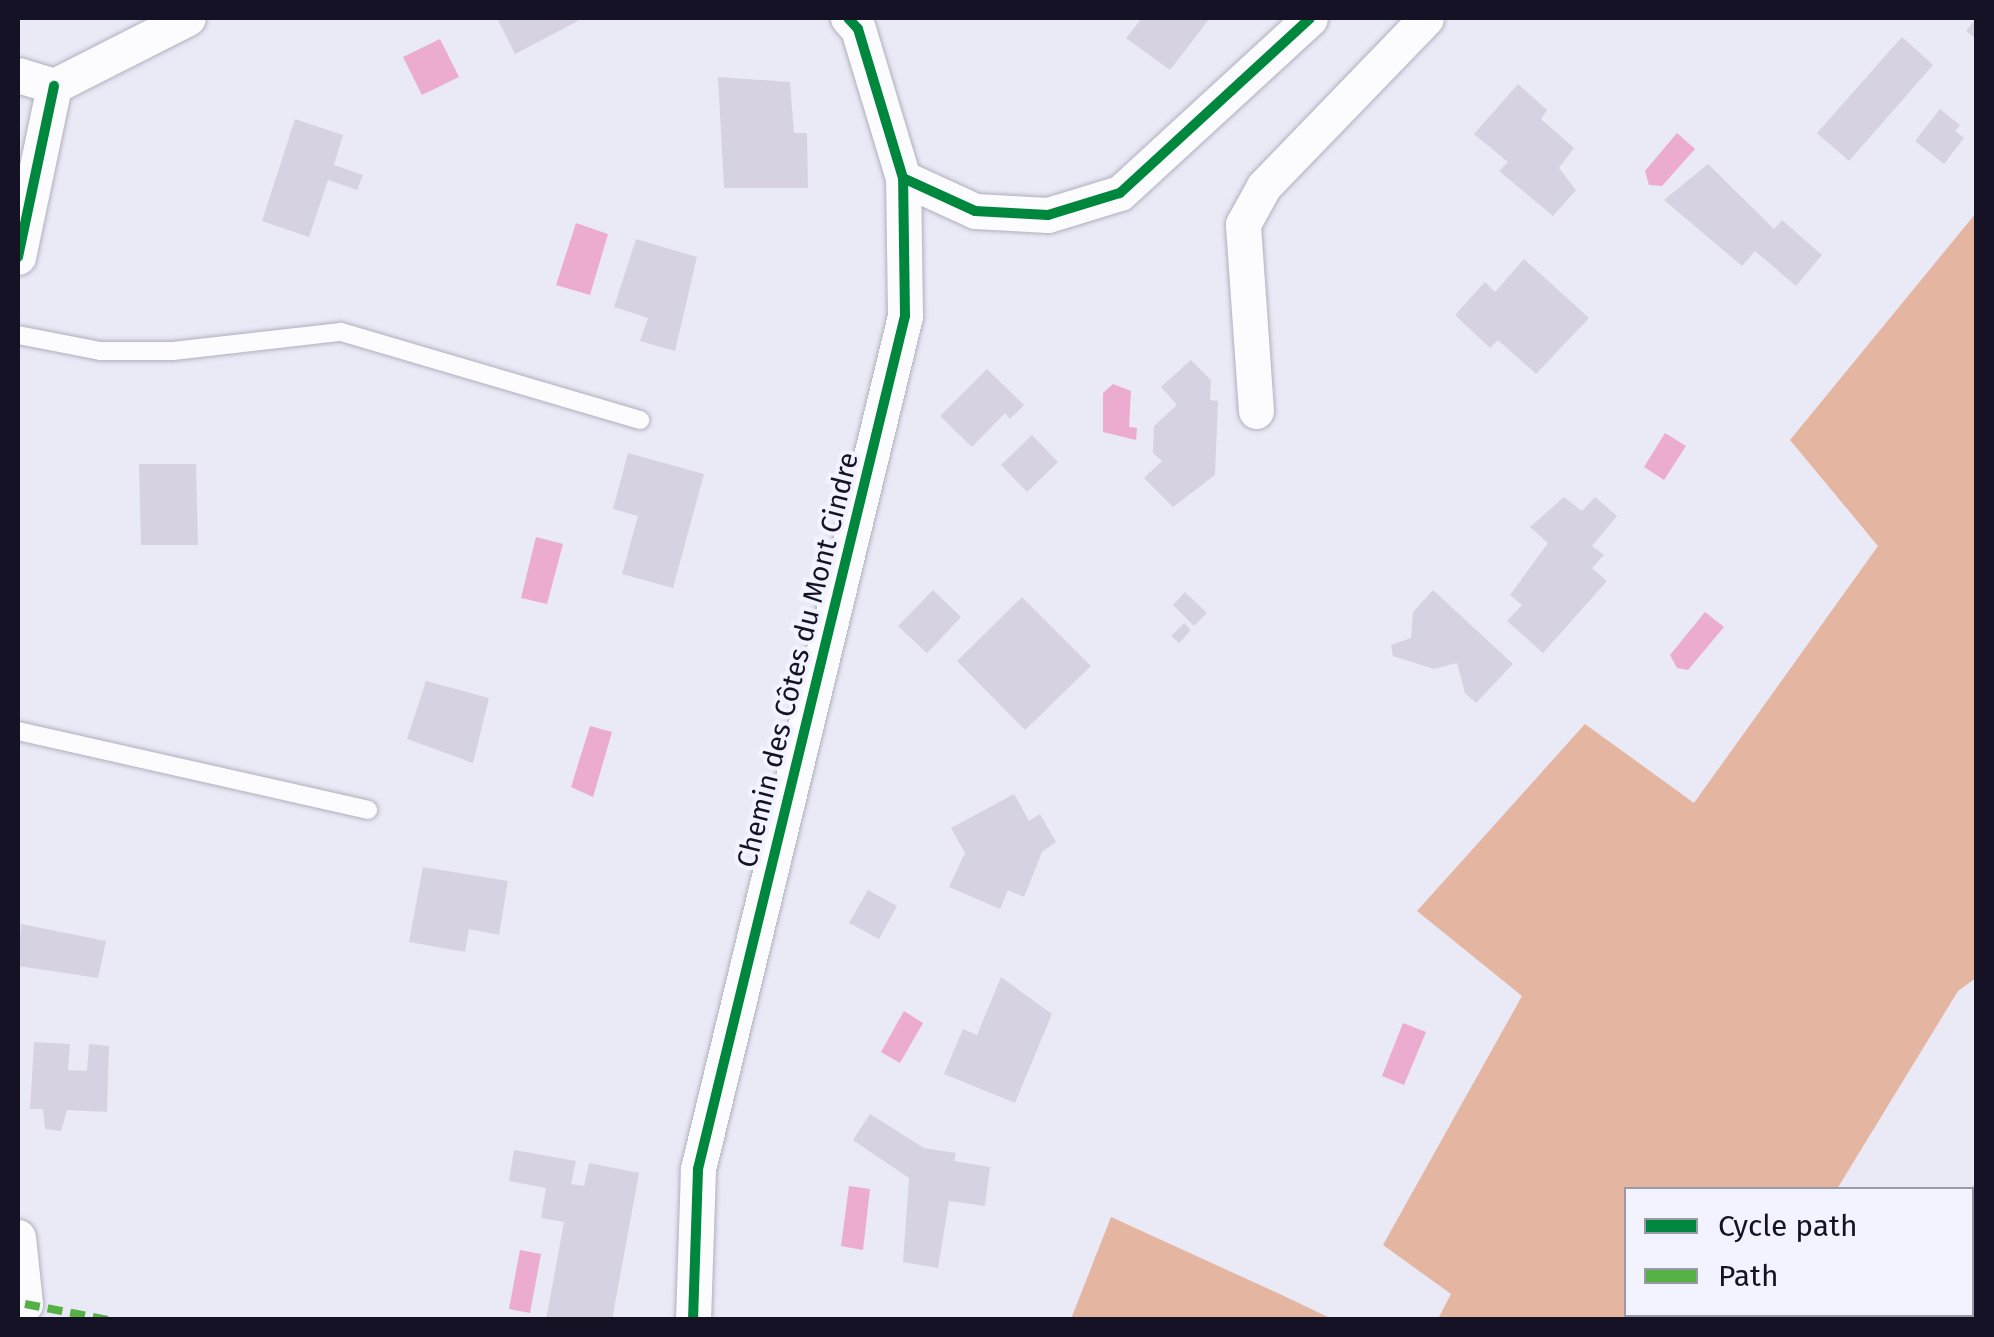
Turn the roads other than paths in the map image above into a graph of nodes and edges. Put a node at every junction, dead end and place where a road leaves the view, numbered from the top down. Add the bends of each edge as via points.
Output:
1 (188, 18) edge
2 (848, 18) edge
3 (1310, 18) edge
4 (1426, 18) edge
5 (18, 75) edge
6 (54, 86) junction
7 (903, 178) junction
8 (18, 257) edge
9 (18, 335) edge
10 (1256, 411) dead end
11 (640, 420) dead end
12 (18, 731) edge
13 (368, 810) dead end
14 (18, 1237) edge
15 (21, 1304) edge
16 (694, 1320) edge

1 - 6 street
2 - 7 street, Chemin des Côtes du Mont Cindre via 858,28
3 - 7 street via 1120,193 1048,215 975,211
4 - 10 street via 1264,186 1243,224
5 - 6 street
6 - 8 street
7 - 16 street, Chemin des Côtes du Mont Cindre via 905,316 698,1170
9 - 11 lane via 100,350 172,352 341,332
12 - 13 lane
14 - 15 street

